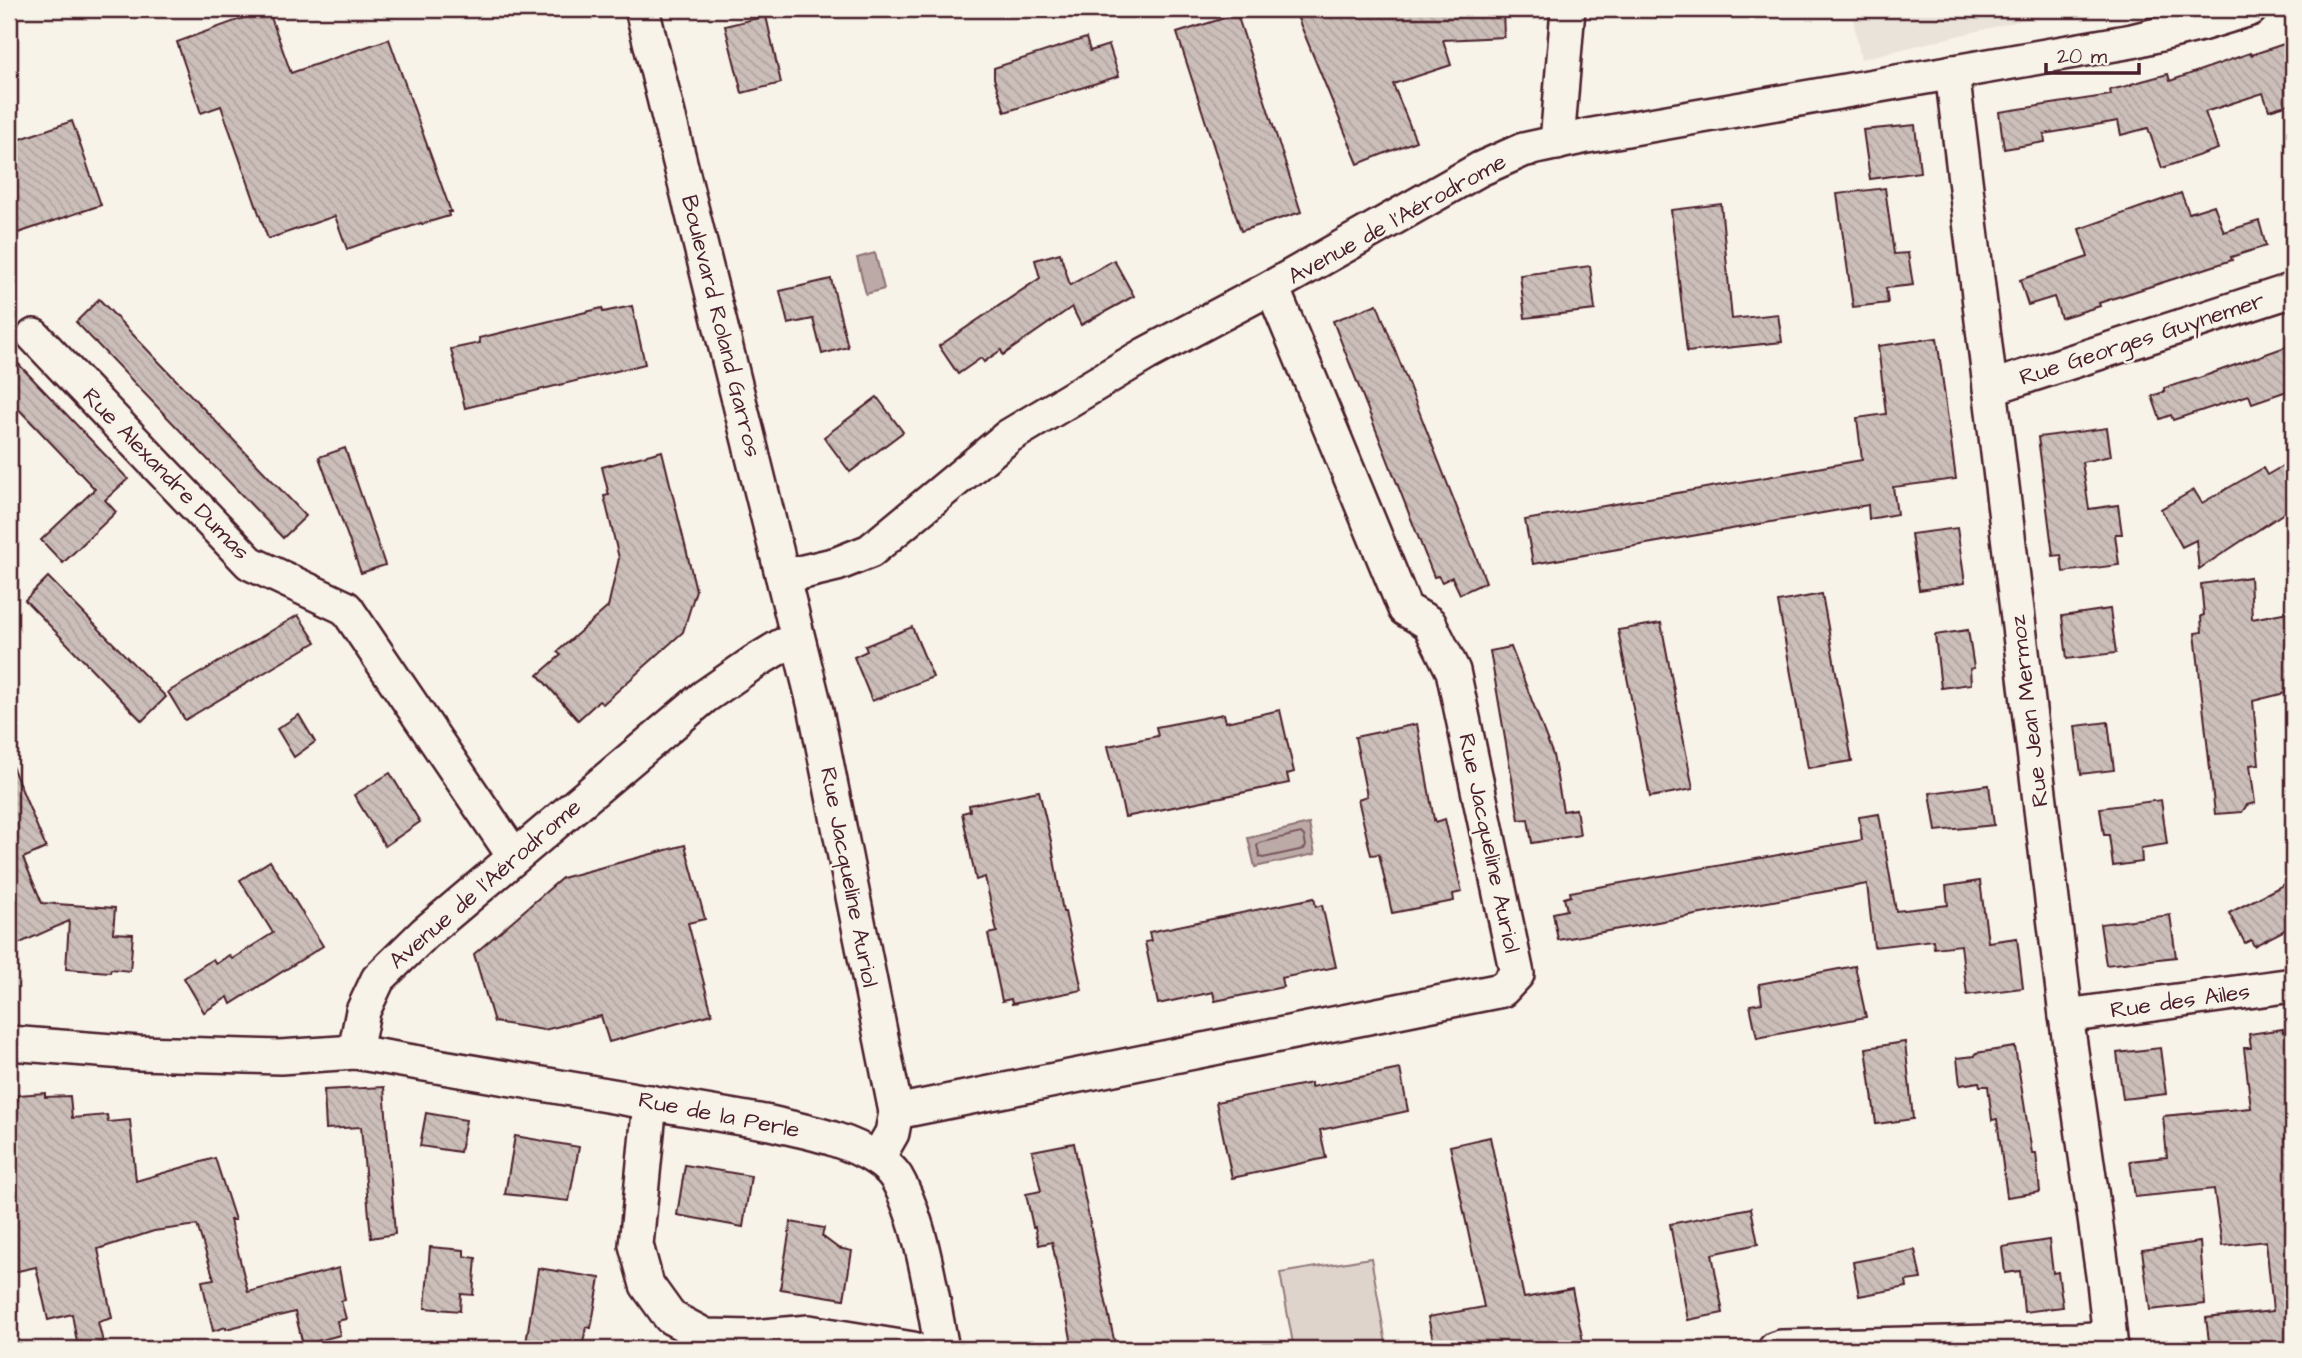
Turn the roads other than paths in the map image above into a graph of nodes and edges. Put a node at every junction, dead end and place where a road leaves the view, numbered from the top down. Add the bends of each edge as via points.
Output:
1 (642, 9) edge
2 (1568, 9) edge
3 (2221, 13) edge
4 (1952, 72) junction
5 (1557, 143) junction
6 (1272, 287) junction
7 (2293, 290) edge
8 (34, 336) dead end
9 (1990, 388) junction
10 (782, 574) junction
11 (799, 644) junction
12 (514, 856) junction
13 (2293, 985) edge
14 (2066, 1016) junction
15 (9, 1043) edge
16 (355, 1052) junction
17 (650, 1102) junction
18 (896, 1112) junction
19 (877, 1159) junction
20 (2110, 1343) edge
21 (913, 1349) edge
22 (942, 1349) edge
23 (1775, 1349) edge

1 - 10 street, Boulevard Roland Garros
2 - 5 street
3 - 4 street, Avenue de l'Aérodrome via 2132,41
4 - 5 street, Avenue de l'Aérodrome
4 - 9 street, Rue Jean Mermoz
5 - 6 street, Avenue de l'Aérodrome via 1523,150 1480,169
6 - 10 street, Avenue de l'Aérodrome via 1146,354 1009,436 870,551 837,564
6 - 18 street, Rue Jacqueline Auriol via 1405,609 1429,623 1453,671 1517,974 1502,990
7 - 9 street, Rue Georges Guynemer
8 - 12 street, Rue Alexandre Dumas via 250,563 346,608
9 - 14 street, Rue Jean Mermoz
10 - 11 street, Boulevard Roland Garros
11 - 12 street, Avenue de l'Aérodrome via 781,646 704,697
11 - 18 street, Rue Jacqueline Auriol
12 - 16 street, Avenue de l'Aérodrome via 378,979 363,1011
13 - 14 street, Rue des Ailes
14 - 20 street, Rue Jean Mermoz
15 - 16 street via 279,1057
16 - 17 street, Rue de la Perle
17 - 19 street, Rue de la Perle via 835,1138
17 - 21 street via 636,1245 648,1285 670,1317 706,1336 809,1332
18 - 19 street, Rue Jacqueline Auriol via 892,1133
19 - 22 street, Rue de la Perle via 895,1175 910,1207
20 - 23 street via 2078,1340

